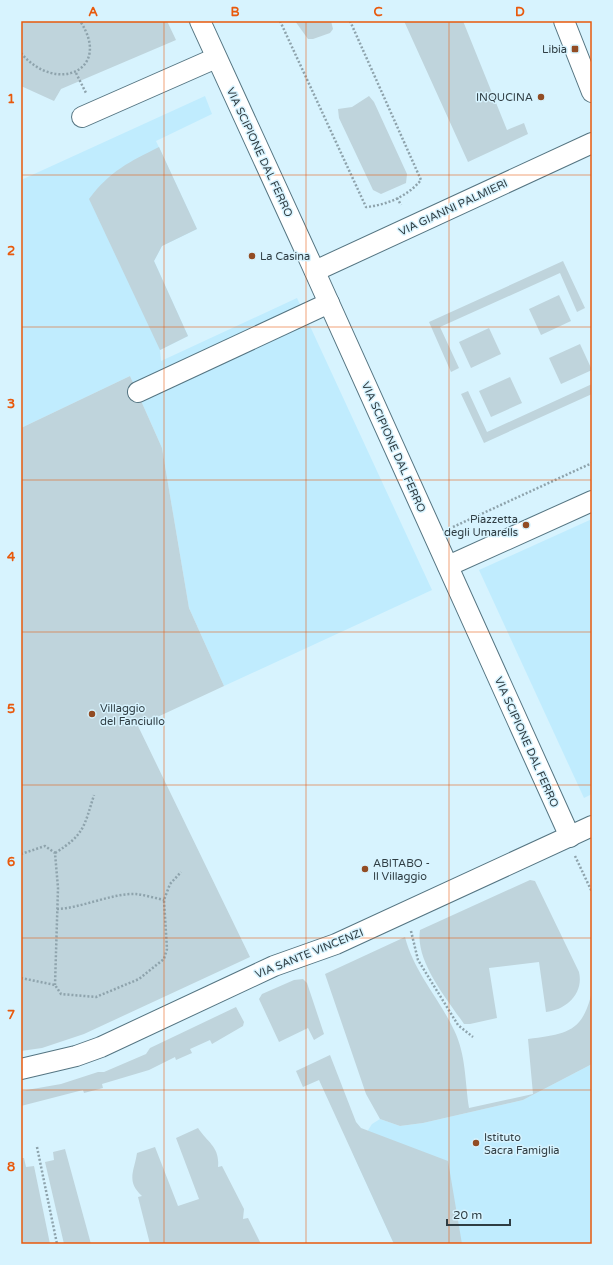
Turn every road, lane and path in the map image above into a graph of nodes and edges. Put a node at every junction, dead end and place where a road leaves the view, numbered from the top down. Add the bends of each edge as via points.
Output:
1 (80, 21) edge
2 (200, 21) edge
3 (280, 21) edge
4 (350, 21) edge
5 (564, 21) edge
6 (21, 53) edge
7 (216, 58) junction
8 (592, 92) edge
9 (82, 118) dead end
10 (592, 143) edge
11 (397, 198) junction
12 (401, 205) dead end
13 (315, 271) junction
14 (329, 303) junction
15 (138, 392) dead end
16 (592, 464) edge
17 (592, 501) edge
18 (453, 527) dead end
19 (448, 566) junction
20 (94, 795) dead end
21 (592, 826) edge
22 (570, 837) junction
23 (54, 853) junction
24 (21, 854) edge
25 (182, 872) dead end
26 (592, 892) edge
27 (164, 900) junction
28 (57, 909) junction
29 (406, 912) junction
30 (21, 978) edge
31 (55, 985) junction
32 (473, 1037) dead end
33 (21, 1069) edge
34 (37, 1147) dead end
35 (57, 1244) edge

1 - 6 path via 90,44 89,55 76,73 52,74 38,68
2 - 7 street, VIA SCIPIONE DAL FERRO
3 - 11 path via 366,207
4 - 11 path via 421,180 414,190
5 - 8 street
7 - 9 street
7 - 13 street, VIA SCIPIONE DAL FERRO
10 - 13 street, VIA GIANNI PALMIERI
11 - 12 path
13 - 14 street, VIA SCIPIONE DAL FERRO
14 - 15 street
14 - 19 street, VIA SCIPIONE DAL FERRO
16 - 18 path
17 - 19 street
19 - 22 street, VIA SCIPIONE DAL FERRO
20 - 23 path via 85,825 73,841
21 - 22 street, VIA SANTE VINCENZI
22 - 26 path via 576,858
22 - 29 street, VIA SANTE VINCENZI
23 - 24 path via 45,846
23 - 28 path via 58,888
25 - 27 path via 170,884
27 - 28 path via 136,894
27 - 31 path via 167,949 164,959 139,979 96,997 61,994
28 - 31 path
29 - 32 path via 418,960 458,1025
29 - 33 street, VIA SANTE VINCENZI via 336,944 274,966 101,1047 76,1056
30 - 31 path
34 - 35 path

